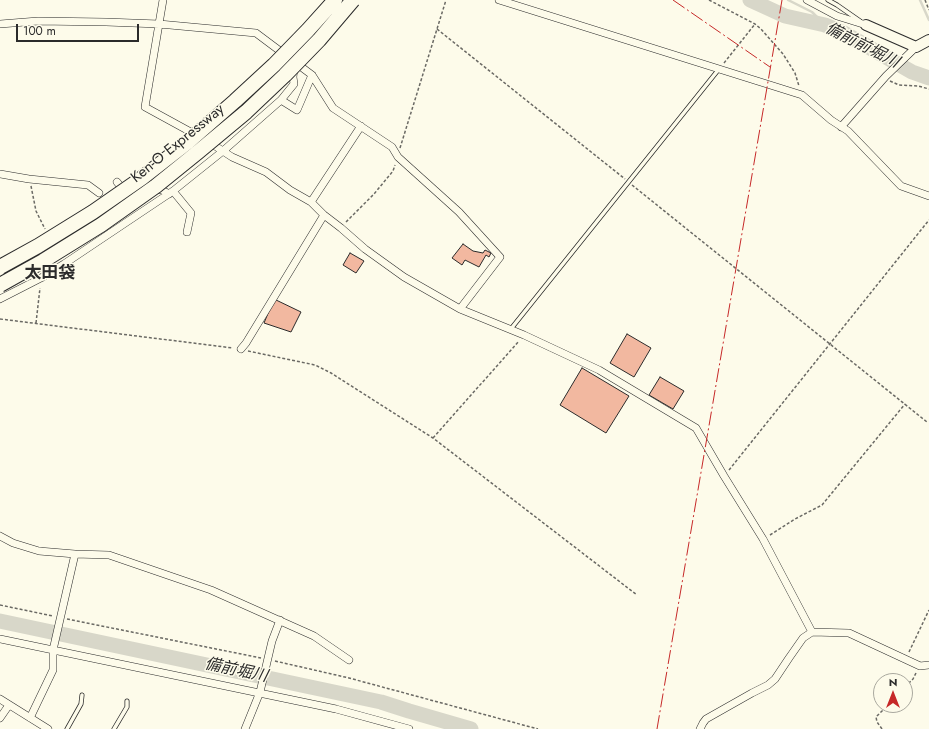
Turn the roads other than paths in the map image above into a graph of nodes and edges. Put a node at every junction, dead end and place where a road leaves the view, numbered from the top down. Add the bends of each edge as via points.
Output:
1 (163, 0) edge
2 (335, 0) edge
3 (353, 0) edge
4 (499, 0) edge
5 (807, 0) edge
6 (828, 0) edge
7 (0, 24) edge
8 (159, 24) junction
9 (866, 25) junction
10 (929, 40) edge
11 (916, 47) junction
12 (295, 62) junction
13 (719, 69) junction
14 (312, 75) junction
15 (281, 100) junction
16 (361, 126) junction
17 (841, 127) junction
18 (223, 151) junction
19 (0, 174) edge
20 (117, 182) dead end
21 (99, 193) dead end
22 (171, 193) junction
23 (929, 196) edge
24 (311, 202) junction
25 (324, 215) junction
26 (187, 232) dead end
27 (0, 267) edge
28 (0, 285) edge
29 (0, 299) edge
30 (460, 309) junction
31 (510, 330) junction
32 (241, 349) road end
33 (0, 536) edge
34 (75, 554) junction
35 (280, 620) junction
36 (812, 632) junction
37 (0, 639) edge
38 (53, 650) junction
39 (349, 660) dead end
40 (929, 665) edge
41 (260, 692) junction
42 (82, 695) dead end
43 (0, 699) edge
44 (127, 701) dead end
45 (9, 705) junction
46 (0, 718) edge
47 (30, 718) junction
48 (46, 728) edge
49 (67, 729) edge
50 (114, 729) edge
51 (245, 729) edge
52 (410, 729) edge
53 (700, 729) edge

1 - 8 street
2 - 27 highway, Ken-O Expressway, bridge via 236,101 188,142 93,212
3 - 28 highway, Ken-O Expressway, bridge via 285,75 246,112 186,162 101,224
4 - 13 street
5 - 9 street via 837,16
6 - 9 lane
7 - 8 street via 38,21
8 - 12 street via 256,33
8 - 18 street via 145,107
9 - 11 street
10 - 11 street
11 - 17 street via 885,77
12 - 14 street
12 - 15 street via 292,77 294,84
13 - 17 street via 802,95
13 - 31 lane
14 - 15 street via 296,110
14 - 16 street via 332,108
15 - 18 street
16 - 24 street
16 - 30 street via 392,147 398,157 460,212 500,257
17 - 23 street via 901,186
18 - 22 street
18 - 24 street via 266,172
19 - 21 street via 88,185
20 - 22 street via 122,187 152,188
22 - 26 street via 191,212
22 - 29 street via 64,264
24 - 25 street
25 - 30 street via 404,277
25 - 32 street
30 - 31 street
31 - 36 street via 599,370 696,428 764,539
33 - 34 street via 39,551
34 - 35 street via 109,555 211,590
34 - 38 street
35 - 39 street via 314,636
35 - 41 street via 272,641
36 - 40 street via 849,633 920,666
36 - 53 street via 803,638 775,680 706,719
37 - 38 street
38 - 41 street
38 - 47 street via 53,670
41 - 51 street
41 - 52 street via 336,708
42 - 49 lane via 81,704
43 - 45 street
44 - 50 lane via 127,707
45 - 46 street
45 - 47 street
47 - 48 street

